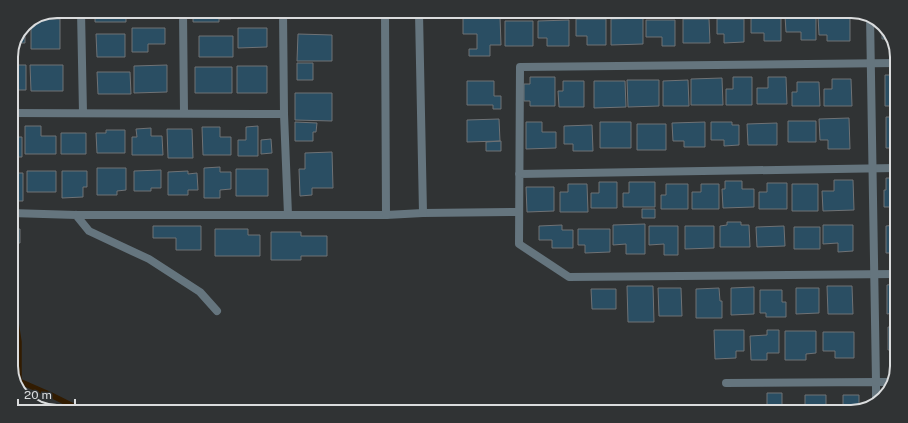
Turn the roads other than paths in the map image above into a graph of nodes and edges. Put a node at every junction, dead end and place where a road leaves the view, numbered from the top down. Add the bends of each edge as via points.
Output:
1 (81, 18) edge
2 (183, 18) edge
3 (283, 18) edge
4 (385, 18) edge
5 (419, 18) edge
6 (870, 23) edge
7 (890, 63) edge
8 (871, 64) junction
9 (18, 113) edge
10 (83, 113) junction
11 (184, 113) junction
12 (284, 114) junction
13 (890, 168) edge
14 (872, 169) junction
15 (519, 174) junction
16 (519, 212) junction
17 (18, 213) edge
18 (423, 213) junction
19 (76, 215) junction
20 (288, 215) junction
21 (386, 215) junction
22 (874, 274) junction
23 (890, 274) edge
24 (216, 311) dead end
25 (876, 382) junction
26 (887, 382) edge
27 (726, 383) dead end
28 (876, 396) edge

1 - 10 street
2 - 11 street
3 - 12 street
4 - 21 street
5 - 18 street
6 - 8 street
7 - 8 street
8 - 14 street
8 - 15 street via 520,67
9 - 10 street
10 - 11 street
11 - 12 street
12 - 20 street
13 - 14 street
14 - 15 street
14 - 22 street
15 - 16 street
16 - 18 street
16 - 22 street via 519,244 569,276
17 - 19 street
18 - 21 street
19 - 20 street
19 - 24 street via 89,231 149,259 200,292
20 - 21 street
22 - 23 street
22 - 25 street
25 - 26 street
25 - 27 street
25 - 28 street

